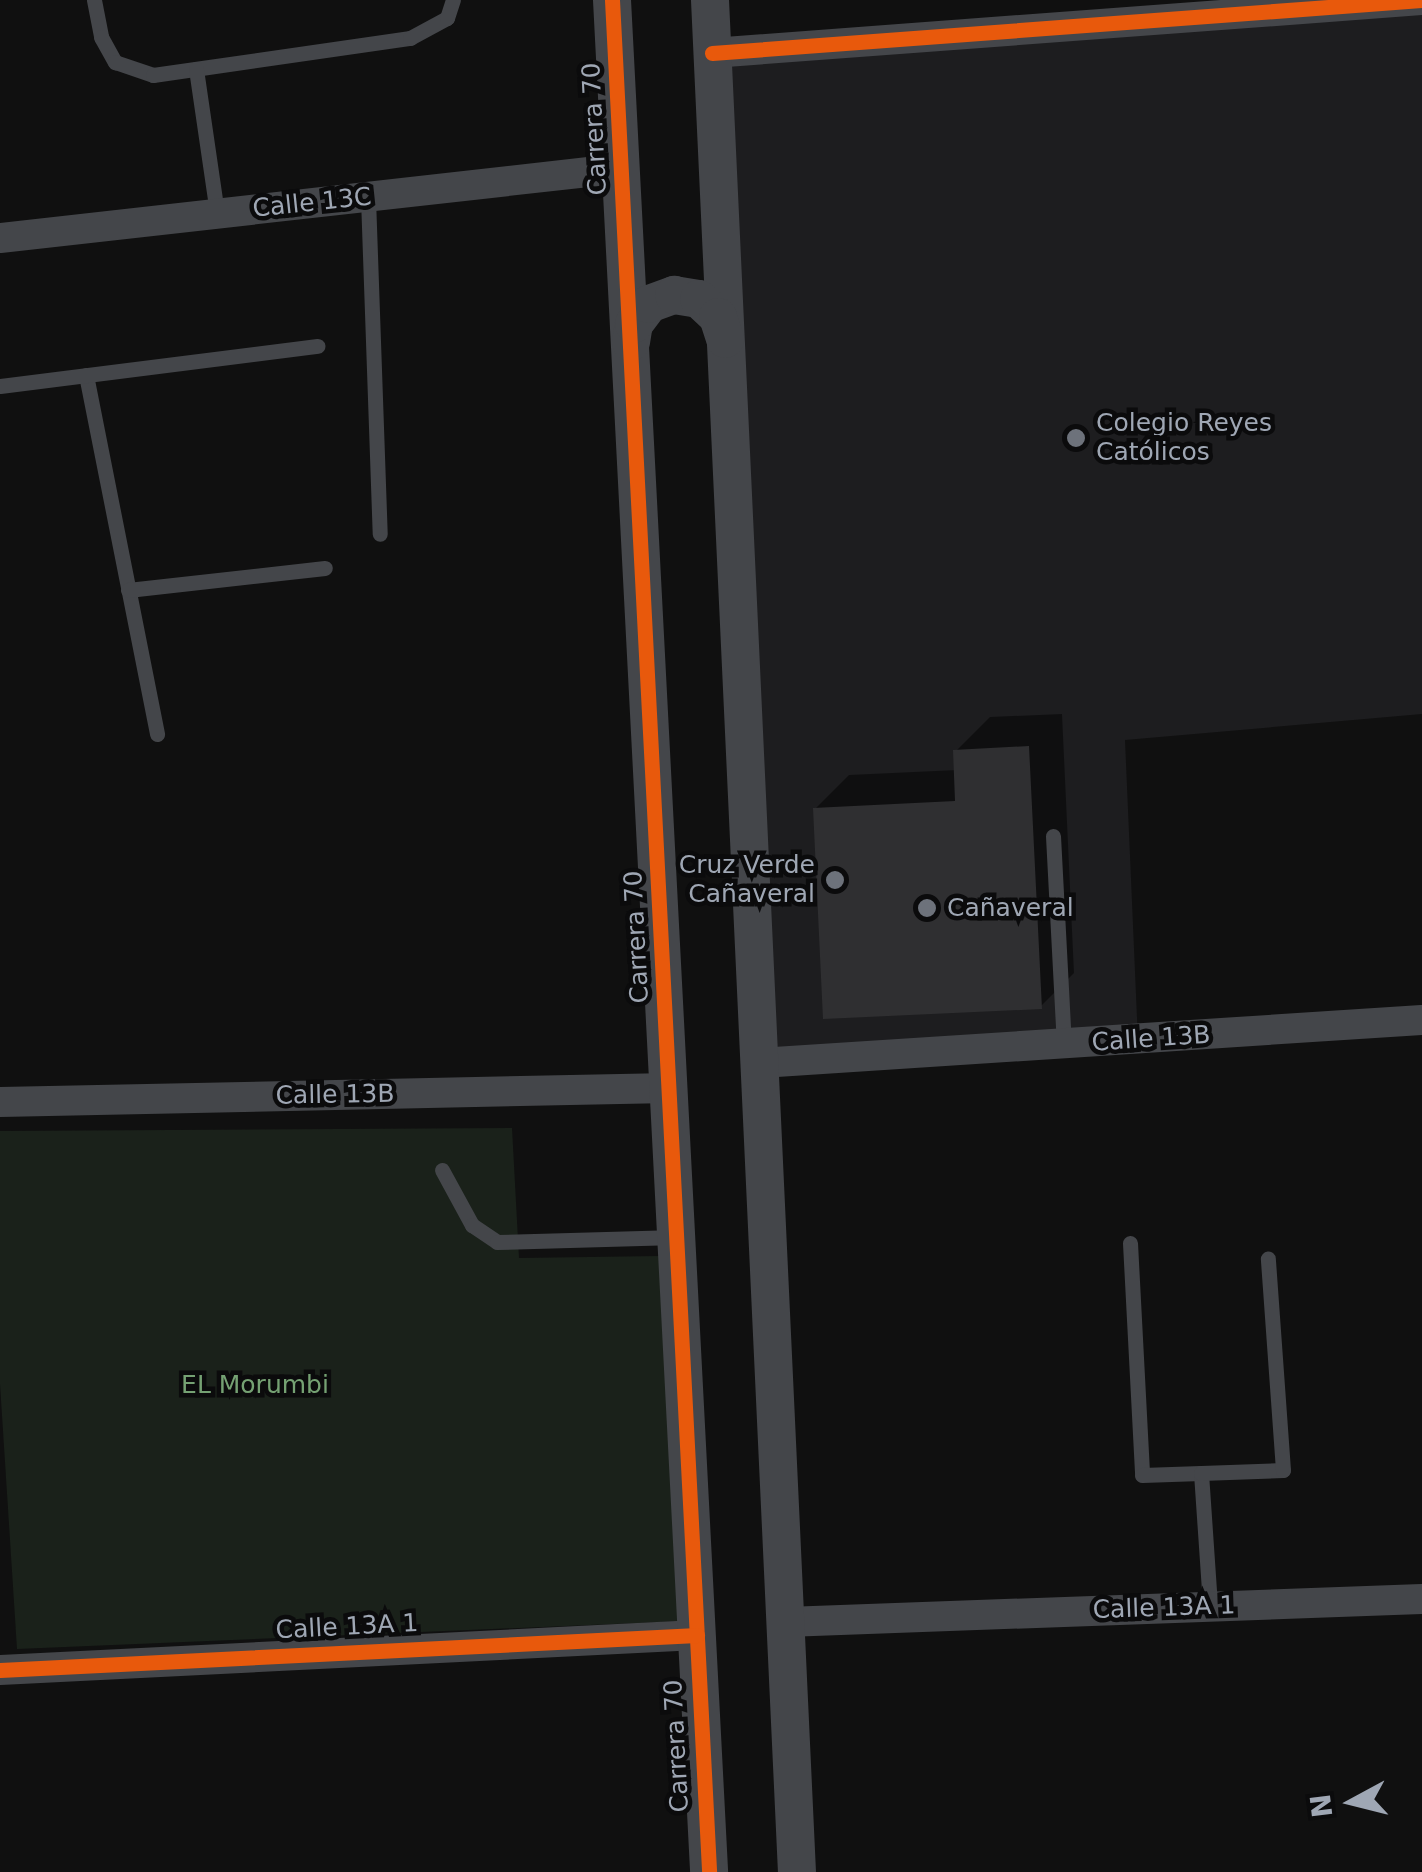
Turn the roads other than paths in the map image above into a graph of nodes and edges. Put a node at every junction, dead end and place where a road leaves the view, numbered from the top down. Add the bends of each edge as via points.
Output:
1 (94, 0) edge
2 (453, 0) edge
3 (612, 0) edge
4 (710, 0) edge
5 (1422, 0) edge
6 (712, 54) junction
7 (196, 69) junction
8 (624, 168) junction
9 (368, 198) junction
10 (217, 213) junction
11 (0, 238) edge
12 (726, 341) junction
13 (317, 346) dead end
14 (630, 350) junction
15 (86, 375) junction
16 (0, 386) edge
17 (380, 534) dead end
18 (325, 568) dead end
19 (128, 590) junction
20 (156, 734) dead end
21 (1054, 836) dead end
22 (1422, 1020) edge
23 (1064, 1045) junction
24 (760, 1063) junction
25 (670, 1088) junction
26 (0, 1102) edge
27 (442, 1170) dead end
28 (677, 1237) junction
29 (1130, 1244) dead end
30 (1268, 1259) dead end
31 (1201, 1473) junction
32 (1422, 1600) edge
33 (1210, 1606) junction
34 (786, 1622) junction
35 (697, 1635) junction
36 (0, 1670) edge
37 (709, 1872) edge
38 (797, 1872) edge

1 - 7 lane via 106,51 126,70 153,75
2 - 7 lane via 447,18 410,38
3 - 8 street, Carrera 70
4 - 6 street
5 - 6 street
6 - 12 street
7 - 10 lane
8 - 9 street, Calle 13C
8 - 14 street, Carrera 70
9 - 10 street, Calle 13C
9 - 17 lane
10 - 11 street, Calle 13C
12 - 14 street via 718,316 699,300 674,294 642,314
12 - 24 street
13 - 15 lane
14 - 25 street, Carrera 70
15 - 16 lane
15 - 19 lane
18 - 19 lane
19 - 20 lane
21 - 23 lane
22 - 23 street, Calle 13B
23 - 24 street, Calle 13B
24 - 34 street
25 - 26 street, Calle 13B
25 - 28 street, Carrera 70
27 - 28 lane via 472,1225 497,1242
28 - 35 street, Carrera 70
29 - 31 lane via 1142,1476
30 - 31 lane via 1282,1470
31 - 33 lane
32 - 33 street, Calle 13A 1
33 - 34 street, Calle 13A 1
34 - 38 street
35 - 36 street, Calle 13A 1
35 - 37 street, Carrera 70

